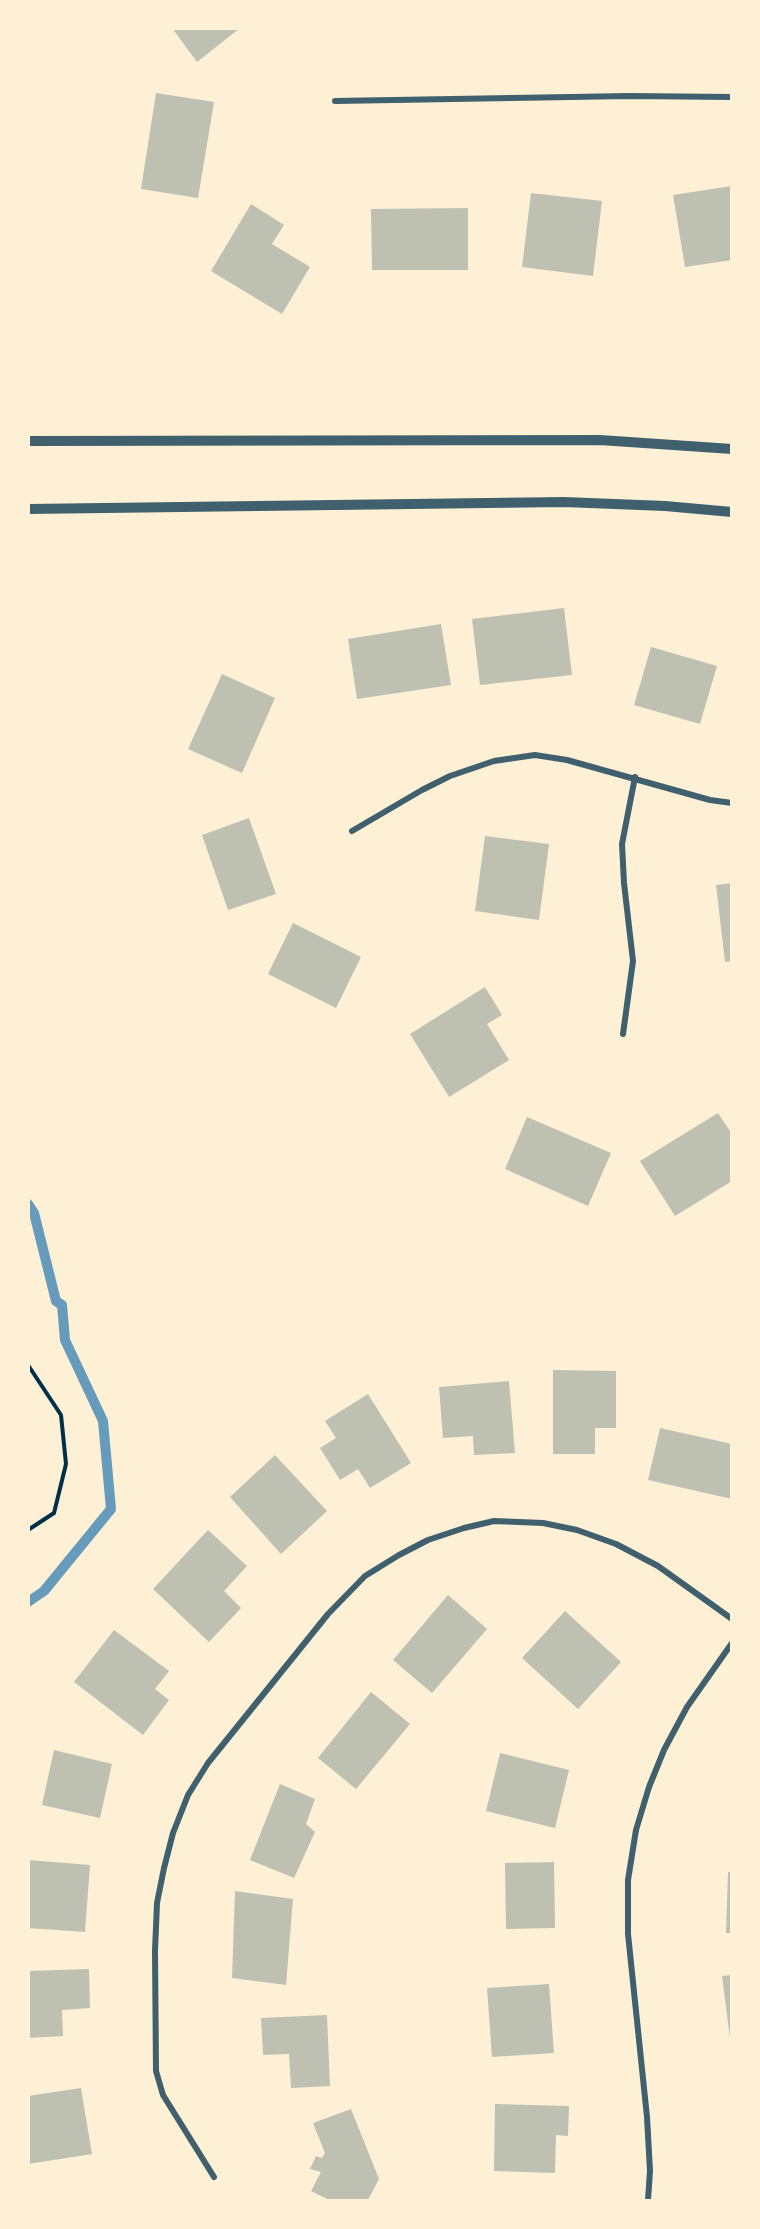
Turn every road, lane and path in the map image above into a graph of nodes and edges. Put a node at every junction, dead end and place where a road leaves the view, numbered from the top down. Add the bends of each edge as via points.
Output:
1 (732, 97) edge
2 (335, 101) dead end
3 (28, 441) edge
4 (732, 449) edge
5 (28, 509) edge
6 (732, 513) edge
7 (635, 777) junction
8 (732, 804) edge
9 (352, 831) dead end
10 (623, 1034) dead end
11 (28, 1365) edge
12 (28, 1530) edge
13 (732, 1619) edge
14 (732, 1643) edge
15 (214, 2177) dead end
16 (648, 2200) edge

1 - 2 street
3 - 4 street via 600,440
5 - 6 street via 564,502
7 - 8 street
7 - 9 street via 535,755 494,761 450,776
7 - 10 street via 622,844 633,961
11 - 12 path via 61,1415 66,1464 54,1513
13 - 15 street via 658,1566 616,1544 543,1523 494,1521 428,1540 399,1555 365,1576 328,1614 208,1763 188,1795 164,1868 157,1903 155,1952 156,2071 163,2095
14 - 16 street via 687,1707 664,1750 636,1830 628,1880 628,1934 648,2127

